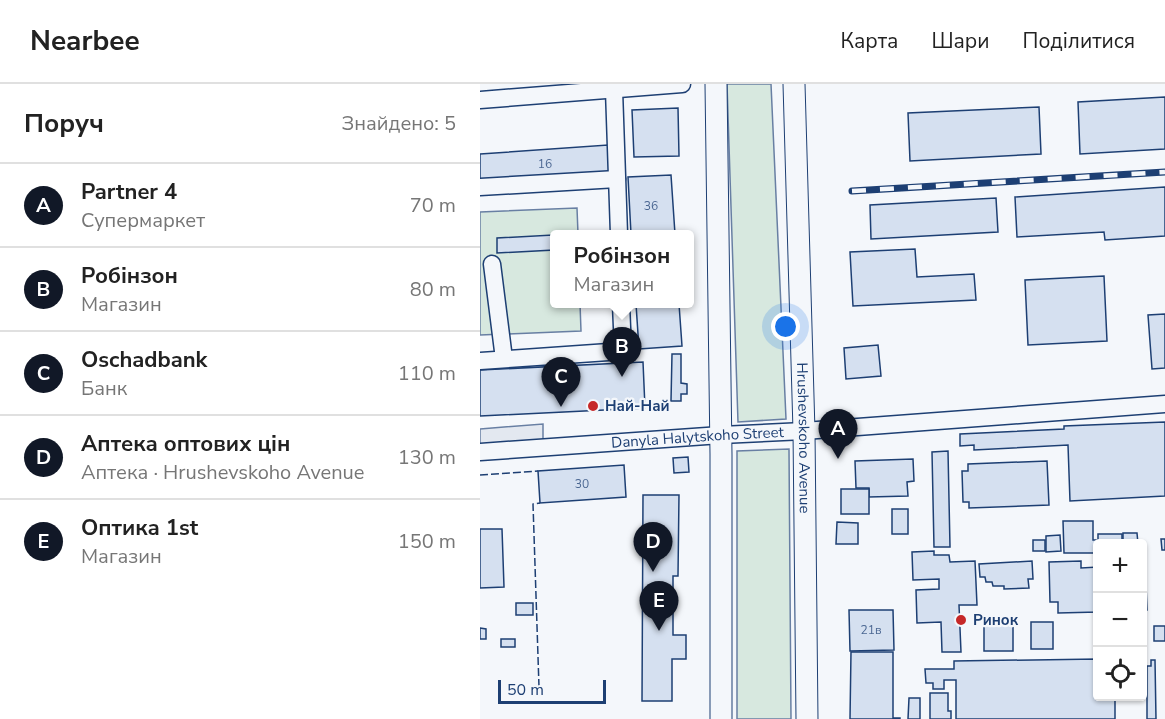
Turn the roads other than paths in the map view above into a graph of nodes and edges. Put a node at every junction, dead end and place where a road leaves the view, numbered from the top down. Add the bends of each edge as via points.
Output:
1 (682, 84) edge
2 (716, 84) edge
3 (794, 84) edge
4 (614, 90) junction
5 (480, 100) edge
6 (617, 179) junction
7 (480, 187) edge
8 (619, 230) edge
9 (492, 264) dead end
10 (621, 308) edge
11 (504, 359) junction
12 (480, 361) edge
13 (1165, 404) edge
14 (804, 431) junction
15 (721, 435) junction
16 (480, 452) edge
17 (721, 719) edge
18 (807, 719) edge

1 - 4 street
2 - 15 main road
3 - 14 main road, Hrushevskoho Avenue
4 - 5 street
4 - 6 street
6 - 7 street
6 - 8 street
9 - 11 street
10 - 11 street via 623,351
11 - 12 street
13 - 14 street, Danyla Halytskoho Street
14 - 15 street, Danyla Halytskoho Street
14 - 18 main road, Hrushevskoho Avenue
15 - 16 street, Danyla Halytskoho Street
15 - 17 main road

